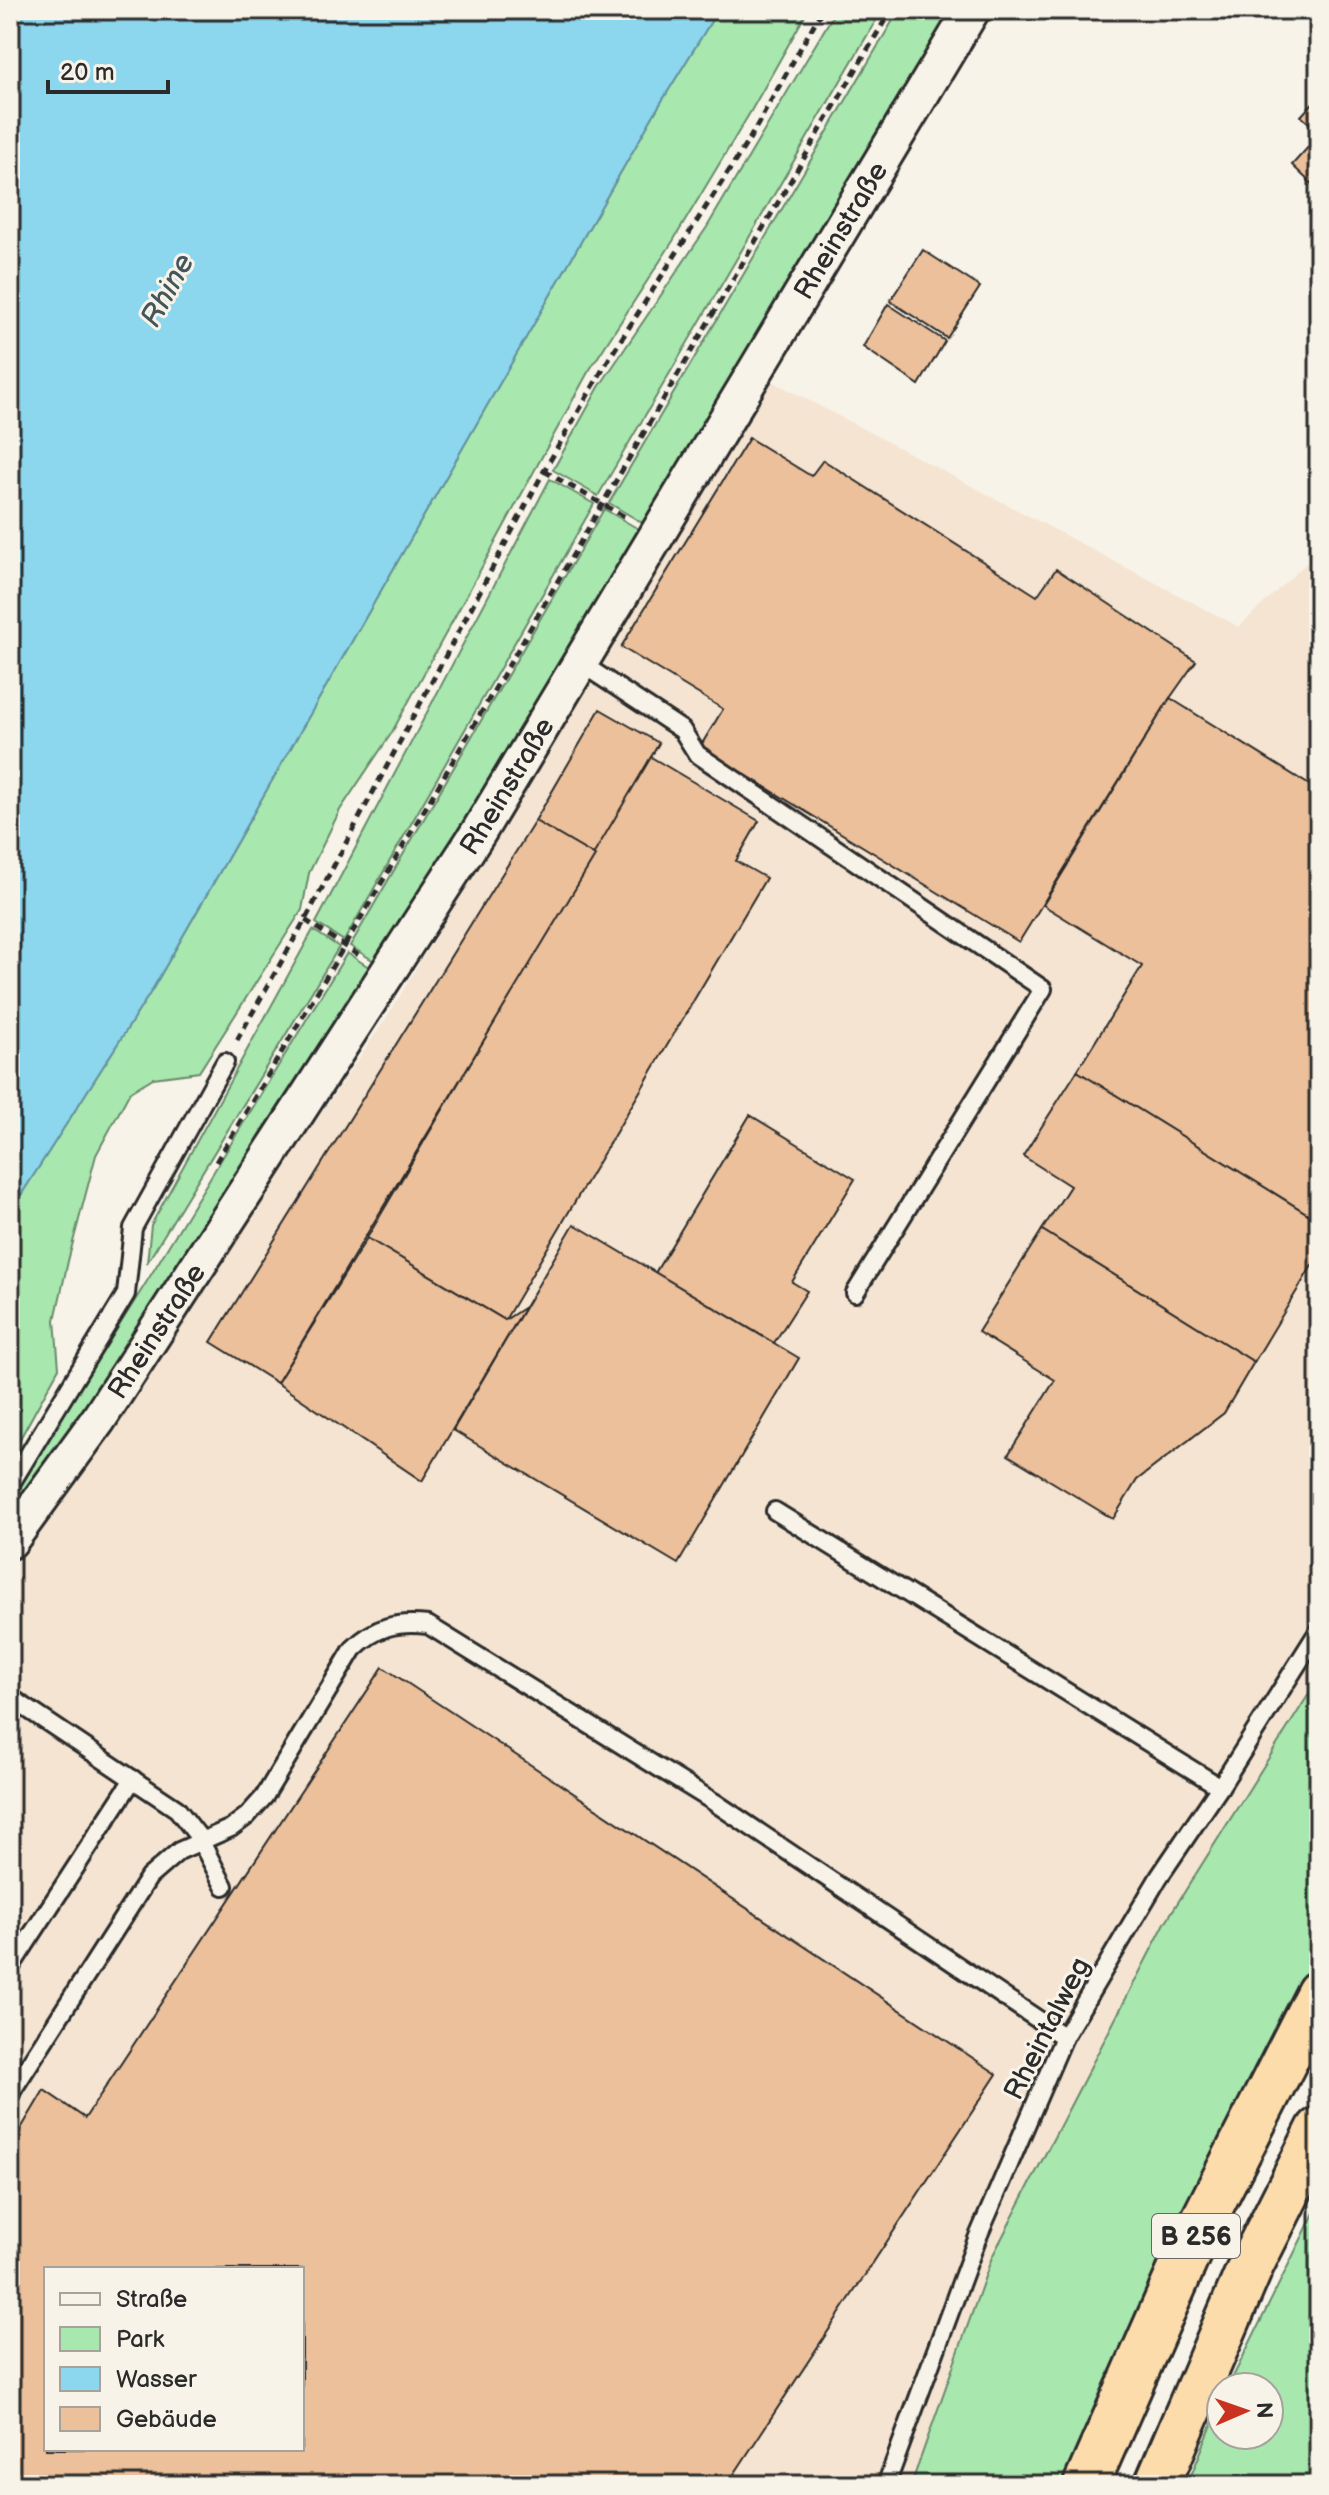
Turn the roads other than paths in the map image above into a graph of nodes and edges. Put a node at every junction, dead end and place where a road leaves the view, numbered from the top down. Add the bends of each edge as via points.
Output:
1 (972, 10) edge
2 (582, 664) junction
3 (225, 1062) road end
4 (855, 1293) dead end
5 (10, 1485) edge
6 (775, 1511) dead end
7 (10, 1541) edge
8 (1319, 1630) edge
9 (10, 1697) edge
10 (133, 1779) junction
11 (1220, 1787) junction
12 (201, 1842) junction
13 (224, 1886) dead end
14 (10, 1968) edge
15 (1319, 1993) edge
16 (1064, 2037) junction
17 (10, 2094) edge
18 (1319, 2130) edge
19 (886, 2485) edge
20 (1086, 2485) edge
21 (1157, 2485) edge

1 - 2 street, Rheinstraße
2 - 4 lane via 682,730 697,754 1043,989
2 - 7 street, Rheinstraße via 160,1326
3 - 5 lane via 133,1228 126,1294
6 - 11 lane
8 - 11 lane, Rheintalweg
9 - 10 lane
10 - 12 lane via 177,1809
10 - 14 lane
11 - 16 lane, Rheintalweg via 1159,1877
12 - 13 lane
12 - 16 lane via 231,1828 264,1797 353,1649 366,1636 406,1622 428,1625 714,1802
12 - 17 lane via 179,1851 149,1877
15 - 20 highway, B 256 via 1195,2237
16 - 19 lane, Rheintalweg via 977,2239
18 - 21 highway, B 256 via 1252,2263

